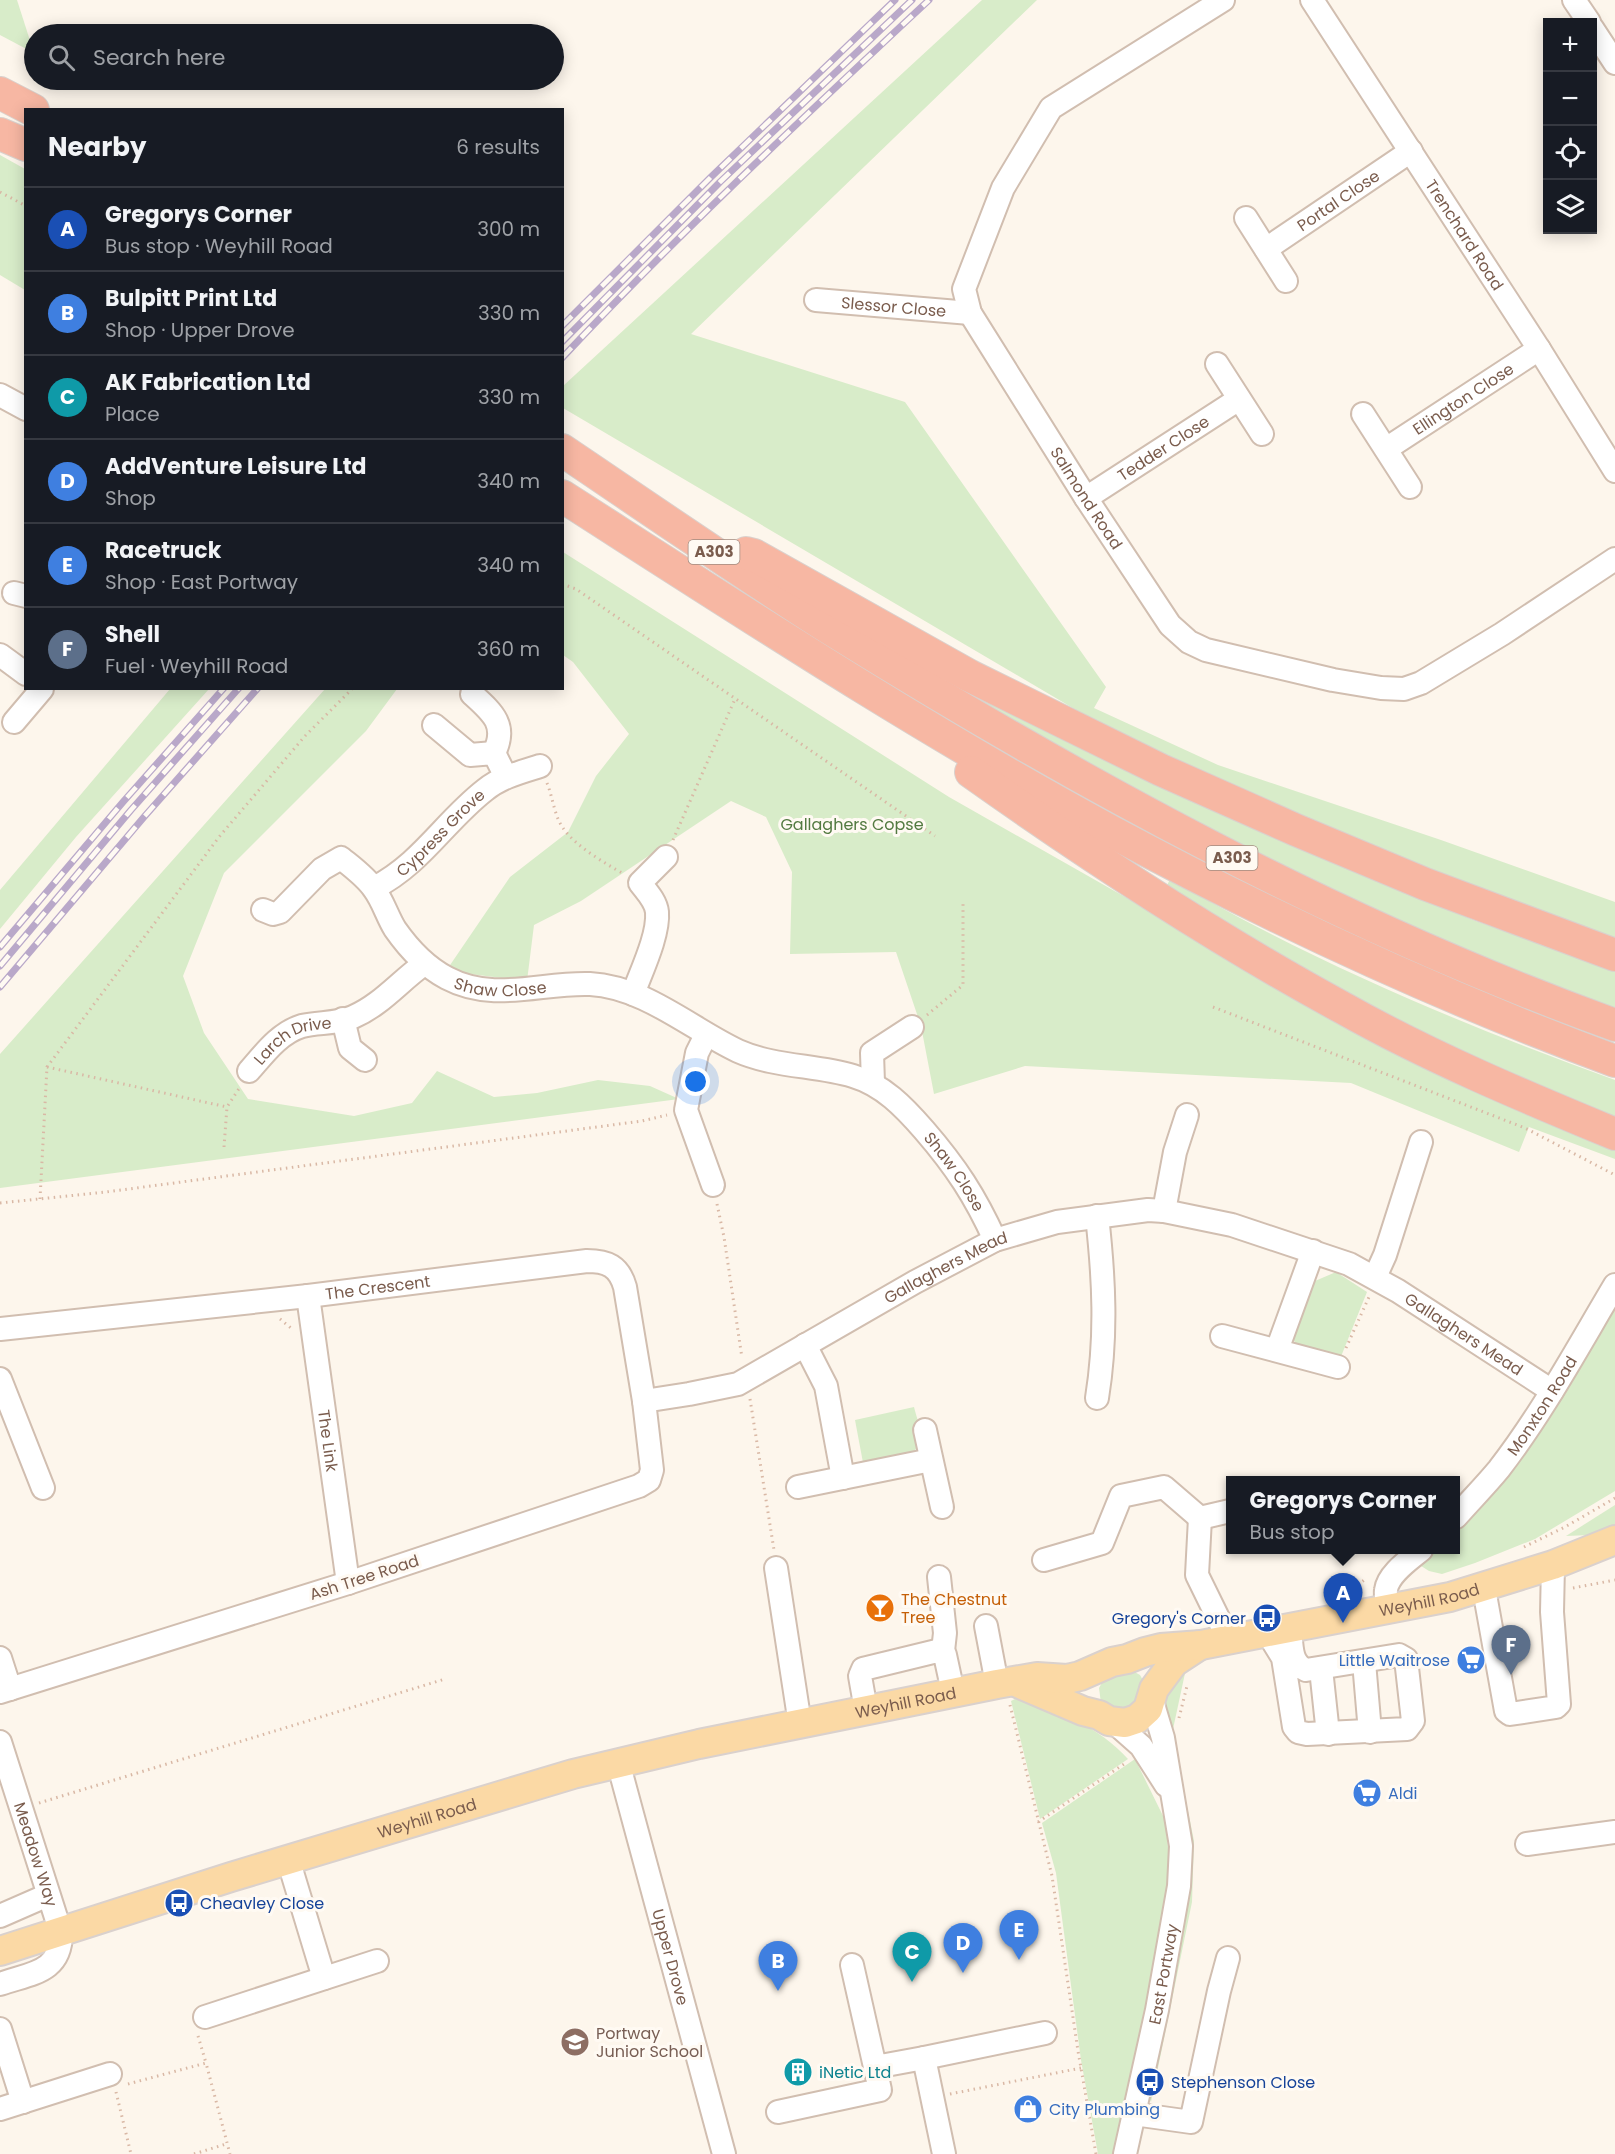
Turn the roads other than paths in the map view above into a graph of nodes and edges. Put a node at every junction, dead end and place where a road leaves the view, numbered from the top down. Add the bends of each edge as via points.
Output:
1 (1223, 0) edge
2 (1312, 0) edge
3 (1575, 0) edge
4 (1586, 18) edge
5 (1597, 34) edge
6 (1615, 63) edge
7 (0, 93) edge
8 (29, 108) edge
9 (0, 134) edge
10 (24, 144) edge
11 (1411, 151) junction
12 (1246, 218) dead end
13 (1266, 249) junction
14 (1287, 281) dead end
15 (816, 300) dead end
16 (970, 313) junction
17 (1539, 349) junction
18 (1217, 364) dead end
19 (0, 395) edge
20 (1239, 399) junction
21 (24, 408) edge
22 (1363, 414) dead end
23 (1262, 434) dead end
24 (1386, 449) junction
25 (564, 451) edge
26 (1615, 471) edge
27 (1410, 487) dead end
28 (564, 497) edge
29 (1086, 498) junction
30 (691, 537) junction
31 (1615, 559) edge
32 (0, 655) edge
33 (24, 673) edge
34 (41, 690) edge
35 (472, 694) dead end
36 (14, 722) dead end
37 (434, 725) dead end
38 (938, 733) junction
39 (494, 753) junction
40 (540, 766) road end
41 (506, 777) junction
42 (666, 857) road end
43 (374, 888) junction
44 (263, 909) dead end
45 (1615, 955) edge
46 (424, 964) junction
47 (633, 994) junction
48 (343, 1019) junction
49 (1615, 1025) edge
50 (912, 1026) road end
51 (706, 1035) junction
52 (365, 1060) dead end
53 (1615, 1061) edge
54 (249, 1071) road end
55 (873, 1083) junction
56 (1187, 1115) dead end
57 (1615, 1134) edge
58 (1421, 1142) dead end
59 (712, 1185) road end
60 (1164, 1210) junction
61 (1097, 1216) junction
62 (995, 1240) junction
63 (1313, 1251) junction
64 (1376, 1278) junction
65 (1615, 1286) edge
66 (308, 1296) junction
67 (0, 1329) edge
68 (1222, 1336) dead end
69 (805, 1345) junction
70 (1277, 1350) junction
71 (1338, 1367) road end
72 (0, 1379) edge
73 (1552, 1391) junction
74 (1096, 1398) dead end
75 (644, 1401) junction
76 (924, 1430) dead end
77 (931, 1460) junction
78 (843, 1478) junction
79 (798, 1487) dead end
80 (43, 1488) dead end
81 (942, 1507) dead end
82 (1460, 1511) edge
83 (1226, 1512) edge
84 (1200, 1518) junction
85 (1615, 1540) edge
86 (1416, 1554) edge
87 (1044, 1560) dead end
88 (1553, 1565) junction
89 (776, 1568) road end
90 (939, 1576) dead end
91 (348, 1583) junction
92 (1484, 1588) junction
93 (1388, 1610) junction
94 (986, 1626) dead end
95 (1278, 1630) junction
96 (1213, 1642) junction
97 (943, 1651) junction
98 (0, 1658) edge
99 (1126, 1659) junction
100 (1364, 1662) junction
101 (1099, 1668) junction
102 (1321, 1669) junction
103 (1006, 1688) junction
104 (5, 1690) edge
105 (953, 1692) junction
106 (1153, 1695) junction
107 (866, 1710) junction
108 (1107, 1719) junction
109 (800, 1724) junction
110 (1370, 1732) junction
111 (1328, 1734) junction
112 (0, 1743) edge
113 (618, 1761) junction
114 (1170, 1791) junction
115 (1615, 1832) edge
116 (1527, 1844) dead end
117 (288, 1859) junction
118 (48, 1895) junction
119 (0, 1916) edge
120 (61, 1933) junction
121 (0, 1952) edge
122 (1228, 1958) dead end
123 (377, 1961) dead end
124 (852, 1965) dead end
125 (324, 1978) junction
126 (0, 1984) edge
127 (205, 2017) dead end
128 (0, 2029) edge
129 (1045, 2033) dead end
130 (924, 2058) junction
131 (875, 2067) junction
132 (112, 2081) road end
133 (23, 2102) junction
134 (0, 2109) edge
135 (778, 2112) dead end
136 (1134, 2114) junction
137 (724, 2154) edge
138 (944, 2154) edge
139 (1125, 2154) edge

1 - 16 street, Salmond Road via 1050,108 1003,188 964,290
2 - 11 street, Trenchard Road
3 - 4 street
5 - 6 street
7 - 8 highway
9 - 10 highway
11 - 13 street, Portal Close
11 - 17 street, Trenchard Road
12 - 13 street
13 - 14 street
15 - 16 street, Slessor Close
16 - 29 street, Salmond Road
17 - 24 street, Ellington Close
17 - 26 street, Trenchard Road
18 - 20 street
19 - 21 street
20 - 23 street
20 - 29 street, Tedder Close
22 - 24 street
24 - 27 street
25 - 30 highway, A303
28 - 38 highway, A303
29 - 31 street, Salmond Road via 1170,625 1189,642 1229,657 1381,688 1404,689 1421,683
30 - 45 highway, A303 via 754,555 970,676 1181,779 1425,884
30 - 49 highway, A303 via 965,710 1232,858 1420,947
32 - 33 street
34 - 36 street
35 - 39 street via 498,723 500,734
37 - 39 street via 470,755
38 - 53 highway, A303 via 1109,831 1305,931 1454,997
38 - 57 highway via 977,777 1238,948 1400,1038 1504,1088
39 - 41 street
40 - 41 street, Cypress Grove
41 - 43 street, Cypress Grove via 485,790 413,862
42 - 47 street via 633,879 650,895 657,911 651,947
43 - 44 street, Shaw Close via 341,858 322,869 280,912 273,914
43 - 46 street, Shaw Close via 395,929
46 - 47 street, Shaw Close via 449,979 495,991 591,984
46 - 48 street, Larch Drive via 371,1007
47 - 51 street, Shaw Close
48 - 52 street, Larch Drive via 350,1048
48 - 54 street, Larch Drive via 302,1026 287,1033
50 - 55 street via 872,1053
51 - 55 street, Shaw Close via 769,1061
51 - 59 street via 697,1053 686,1110
55 - 62 street, Shaw Close via 903,1106 951,1162 975,1197
56 - 60 street
58 - 64 street
60 - 61 street, Gallaghers Mead
60 - 63 street, Gallaghers Mead via 1232,1225
61 - 62 street, Gallaghers Mead via 1057,1222
61 - 74 street via 1104,1316 1103,1361
62 - 69 street, Gallaghers Mead
63 - 64 street, Gallaghers Mead
63 - 70 street
64 - 73 street, Gallaghers Mead
65 - 73 street, Monxton Road
66 - 67 street, The Crescent
66 - 75 street, The Crescent via 547,1265 607,1262 619,1272 625,1287
66 - 91 street, The Link
68 - 70 street
69 - 75 street, Gallaghers Mead via 738,1384
69 - 78 street via 826,1386
70 - 71 street
72 - 80 street
73 - 82 street, Monxton Road via 1500,1467
75 - 91 street, Ash Tree Road via 652,1470 649,1480
76 - 77 street
77 - 78 street
77 - 81 street
78 - 79 street
83 - 84 street
84 - 87 street via 1164,1487 1121,1496 1101,1543
84 - 96 street via 1197,1575 1222,1626
85 - 88 main road, Weyhill Road
86 - 93 street via 1389,1582
88 - 92 main road, Weyhill Road
88 - 92 street via 1552,1612 1559,1704 1556,1707 1510,1714 1506,1711
89 - 109 street
90 - 97 street
91 - 104 street, Ash Tree Road
92 - 93 main road, Weyhill Road
93 - 95 main road, Weyhill Road
94 - 103 street
95 - 96 main road, Weyhill Road
95 - 102 street via 1297,1665 1306,1670
95 - 111 street via 1294,1727 1307,1734
96 - 99 main road, Weyhill Road via 1161,1648
96 - 106 main road, Weyhill Road via 1174,1662
97 - 105 street
97 - 107 street via 863,1669 860,1676
98 - 104 street
99 - 101 main road, Weyhill Road
99 - 106 main road via 1144,1670
100 - 102 street
100 - 110 street
100 - 110 street via 1399,1655 1406,1659 1413,1721 1407,1729
101 - 103 main road, Weyhill Road via 1066,1679 1037,1677
101 - 108 main road via 1090,1692 1092,1703
102 - 111 street
103 - 105 main road, Weyhill Road
103 - 108 main road
105 - 107 main road, Weyhill Road
106 - 108 main road, Weyhill Road via 1148,1708 1137,1719 1125,1723
106 - 114 street, East Portway
107 - 109 main road, Weyhill Road
108 - 114 street, East Portway via 1141,1746
109 - 113 main road, Weyhill Road
110 - 111 street
112 - 118 street, Meadow Way
113 - 117 main road, Weyhill Road
113 - 137 street, Upper Drove
114 - 136 street, East Portway via 1181,1846 1179,1886
115 - 116 street
117 - 120 main road, Weyhill Road
117 - 125 street
118 - 119 street
118 - 120 street, Meadow Way
120 - 121 main road, Weyhill Road
120 - 126 street via 58,1953 45,1968
122 - 136 street via 1191,2122
123 - 125 street
124 - 131 street
125 - 127 street
128 - 133 street
129 - 130 street
130 - 131 street
130 - 138 street
131 - 135 street via 880,2090
132 - 133 street
133 - 134 street
136 - 139 street, East Portway

